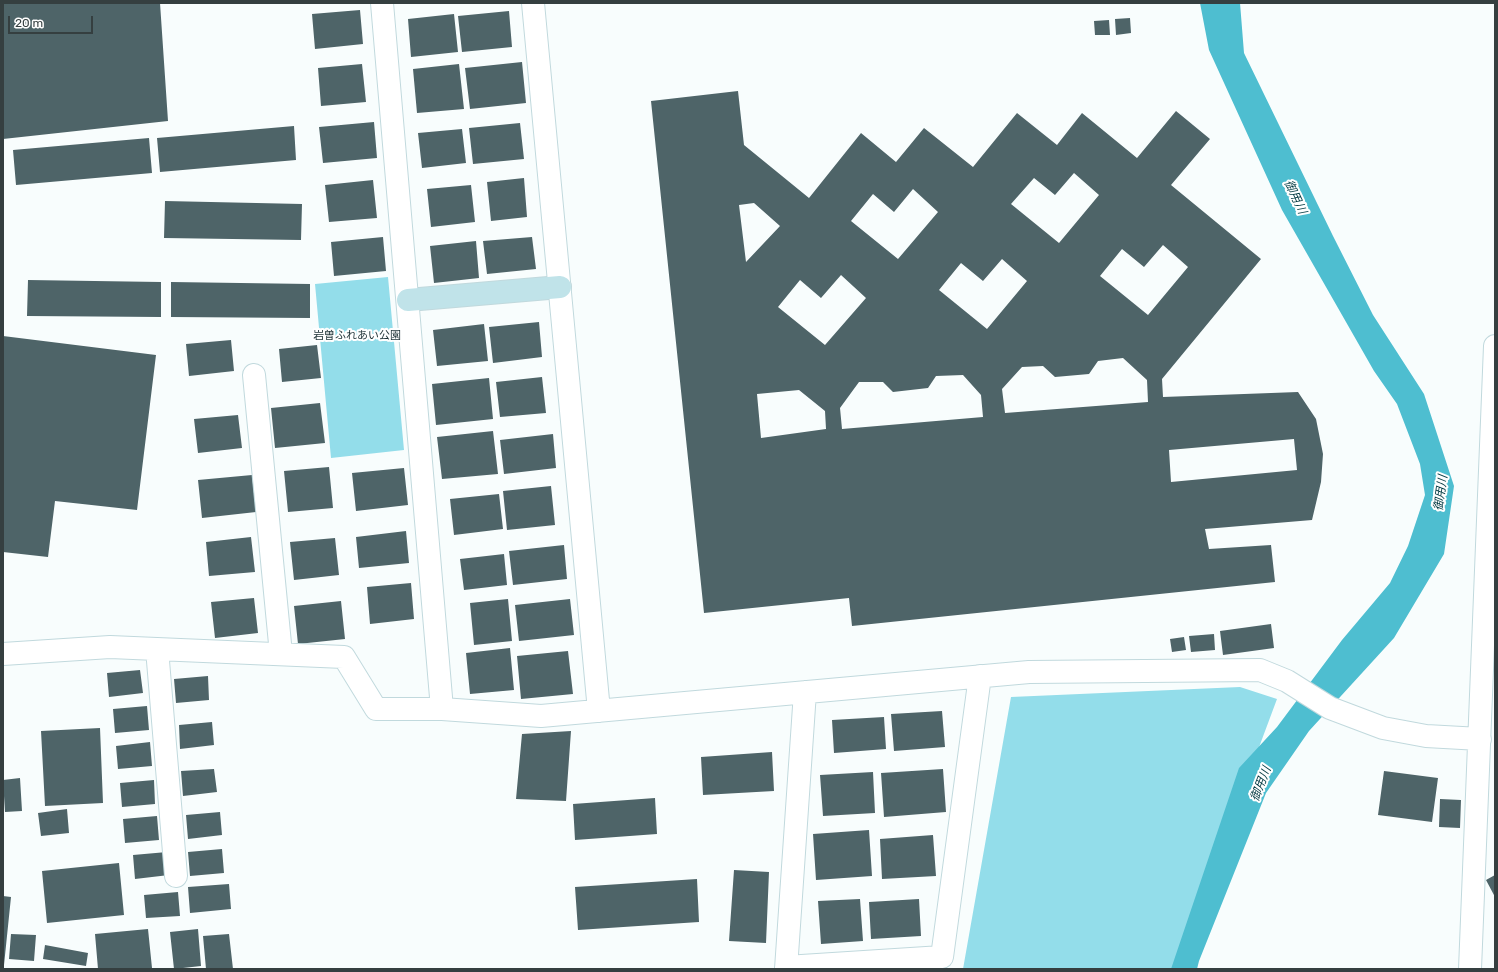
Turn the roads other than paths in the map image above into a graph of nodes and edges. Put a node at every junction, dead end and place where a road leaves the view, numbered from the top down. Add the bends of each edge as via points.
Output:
1 (382, 3) edge
2 (534, 3) edge
3 (560, 287) junction
4 (408, 300) junction
5 (1495, 346) edge
6 (254, 375) dead end
7 (1489, 634) edge
8 (157, 649) junction
9 (3, 654) edge
10 (281, 654) junction
11 (980, 676) junction
12 (804, 692) junction
13 (442, 709) junction
14 (599, 711) junction
15 (1480, 739) junction
16 (176, 876) dead end
17 (786, 968) edge
18 (1470, 969) edge

1 - 4 street
2 - 3 street
3 - 4 street
3 - 14 street
4 - 13 street
5 - 7 street
6 - 10 street
7 - 15 street
8 - 9 street via 110,647
8 - 10 street
8 - 16 street
10 - 13 street via 344,657 376,709
11 - 12 street
11 - 15 street via 1029,672 1260,670 1287,681 1330,708 1383,728 1426,736
11 - 17 street via 942,957
12 - 14 street
12 - 17 street
13 - 14 street via 541,716
15 - 18 street

